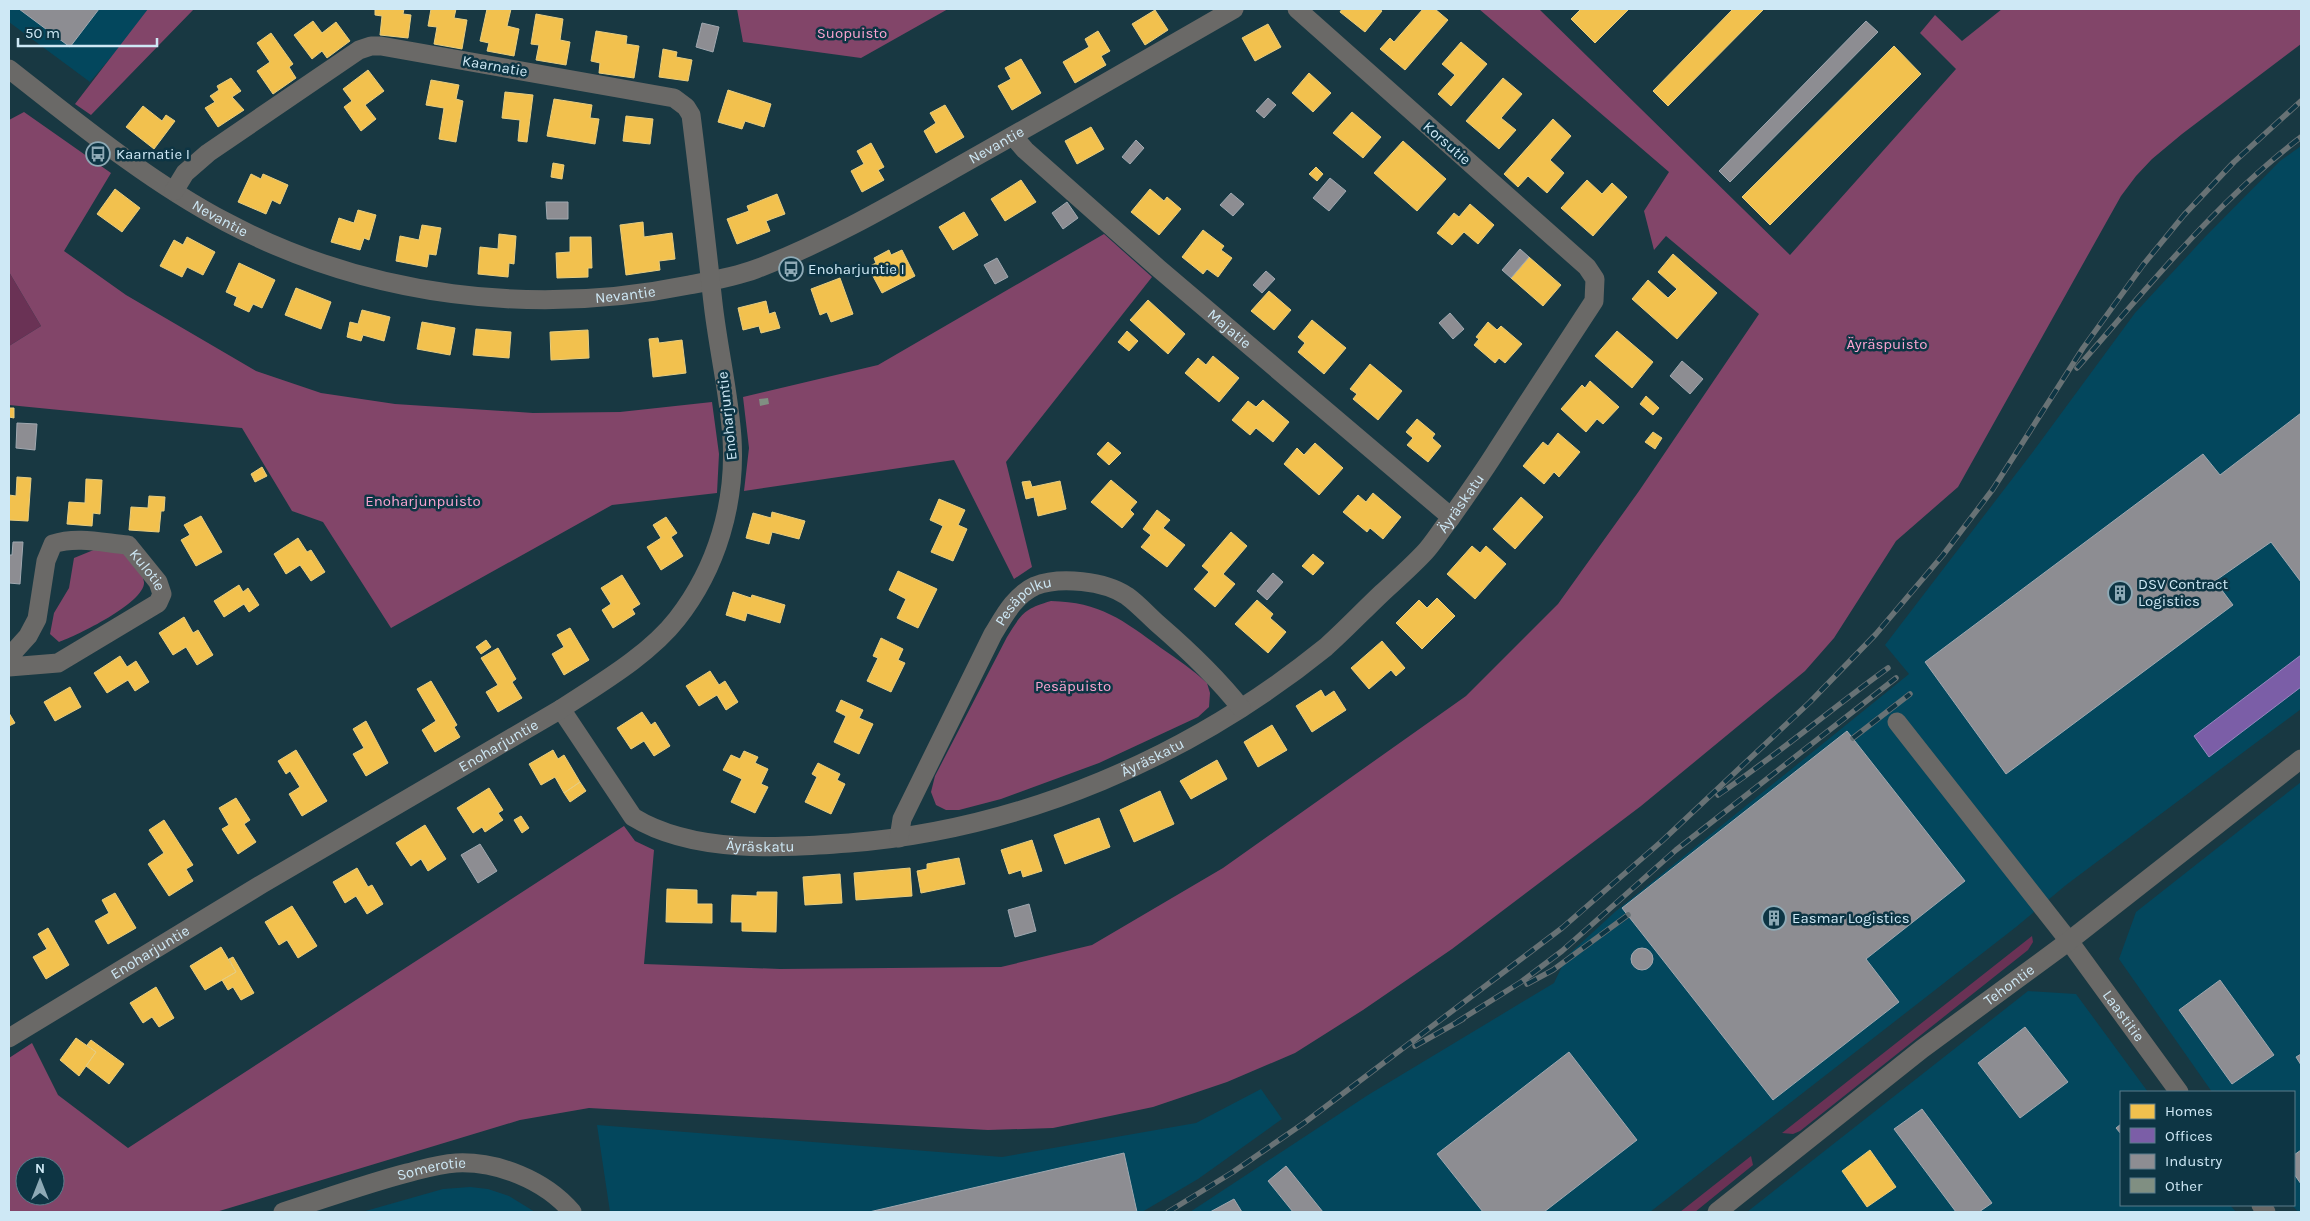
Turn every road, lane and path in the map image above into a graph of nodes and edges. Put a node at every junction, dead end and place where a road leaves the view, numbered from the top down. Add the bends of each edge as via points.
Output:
1 (1234, 9) edge
2 (1297, 9) edge
3 (9, 69) edge
4 (1013, 136) junction
5 (174, 191) junction
6 (1595, 279) joint
7 (712, 281) junction
8 (1451, 517) junction
9 (9, 657) edge
10 (9, 667) edge
11 (1241, 708) junction
12 (561, 709) junction
13 (1897, 722) dead end
14 (2301, 759) edge
15 (900, 838) junction
16 (2068, 941) junction
17 (9, 1038) edge
18 (2178, 1091) edge
19 (283, 1212) edge
20 (572, 1212) edge
21 (1717, 1212) edge

1 - 4 street, Nevantie
2 - 6 street, Korsutie via 1588,266
3 - 5 street, Nevantie via 106,144
4 - 7 street, Nevantie via 856,224 753,270
4 - 8 street, Majatie via 1158,268
5 - 7 street, Nevantie via 268,243 349,272 435,292 522,300 570,300 657,292
5 - 7 street, Kaarnatie via 185,173 208,153 359,50 381,46 674,98 686,107 691,116
6 - 8 street, Äyräskatu via 1594,300
7 - 12 street, Enoharjuntie via 732,438 730,494 715,554 703,580 676,620 600,684
8 - 11 street, Äyräskatu via 1426,551 1328,645
9 - 10 street, Kulotie via 28,636 37,619 46,561 53,544 76,540 128,545 158,582 162,594 158,603 58,663
11 - 15 street, Äyräskatu via 1160,756 1096,784 1009,813
11 - 15 street, Pesäpolku via 1200,661 1126,595 1088,581 1061,580 1035,586 1009,607 993,634 902,819
12 - 15 street, Äyräskatu via 634,817 667,833 704,843 755,845 818,845
12 - 17 street, Enoharjuntie via 262,884
13 - 16 street, Laastitie
14 - 16 street, Tehontie
16 - 18 street, Laastitie
16 - 21 street, Tehontie via 1922,1049
19 - 20 street, Somerotie via 380,1180 455,1163 490,1166 529,1179 552,1193

